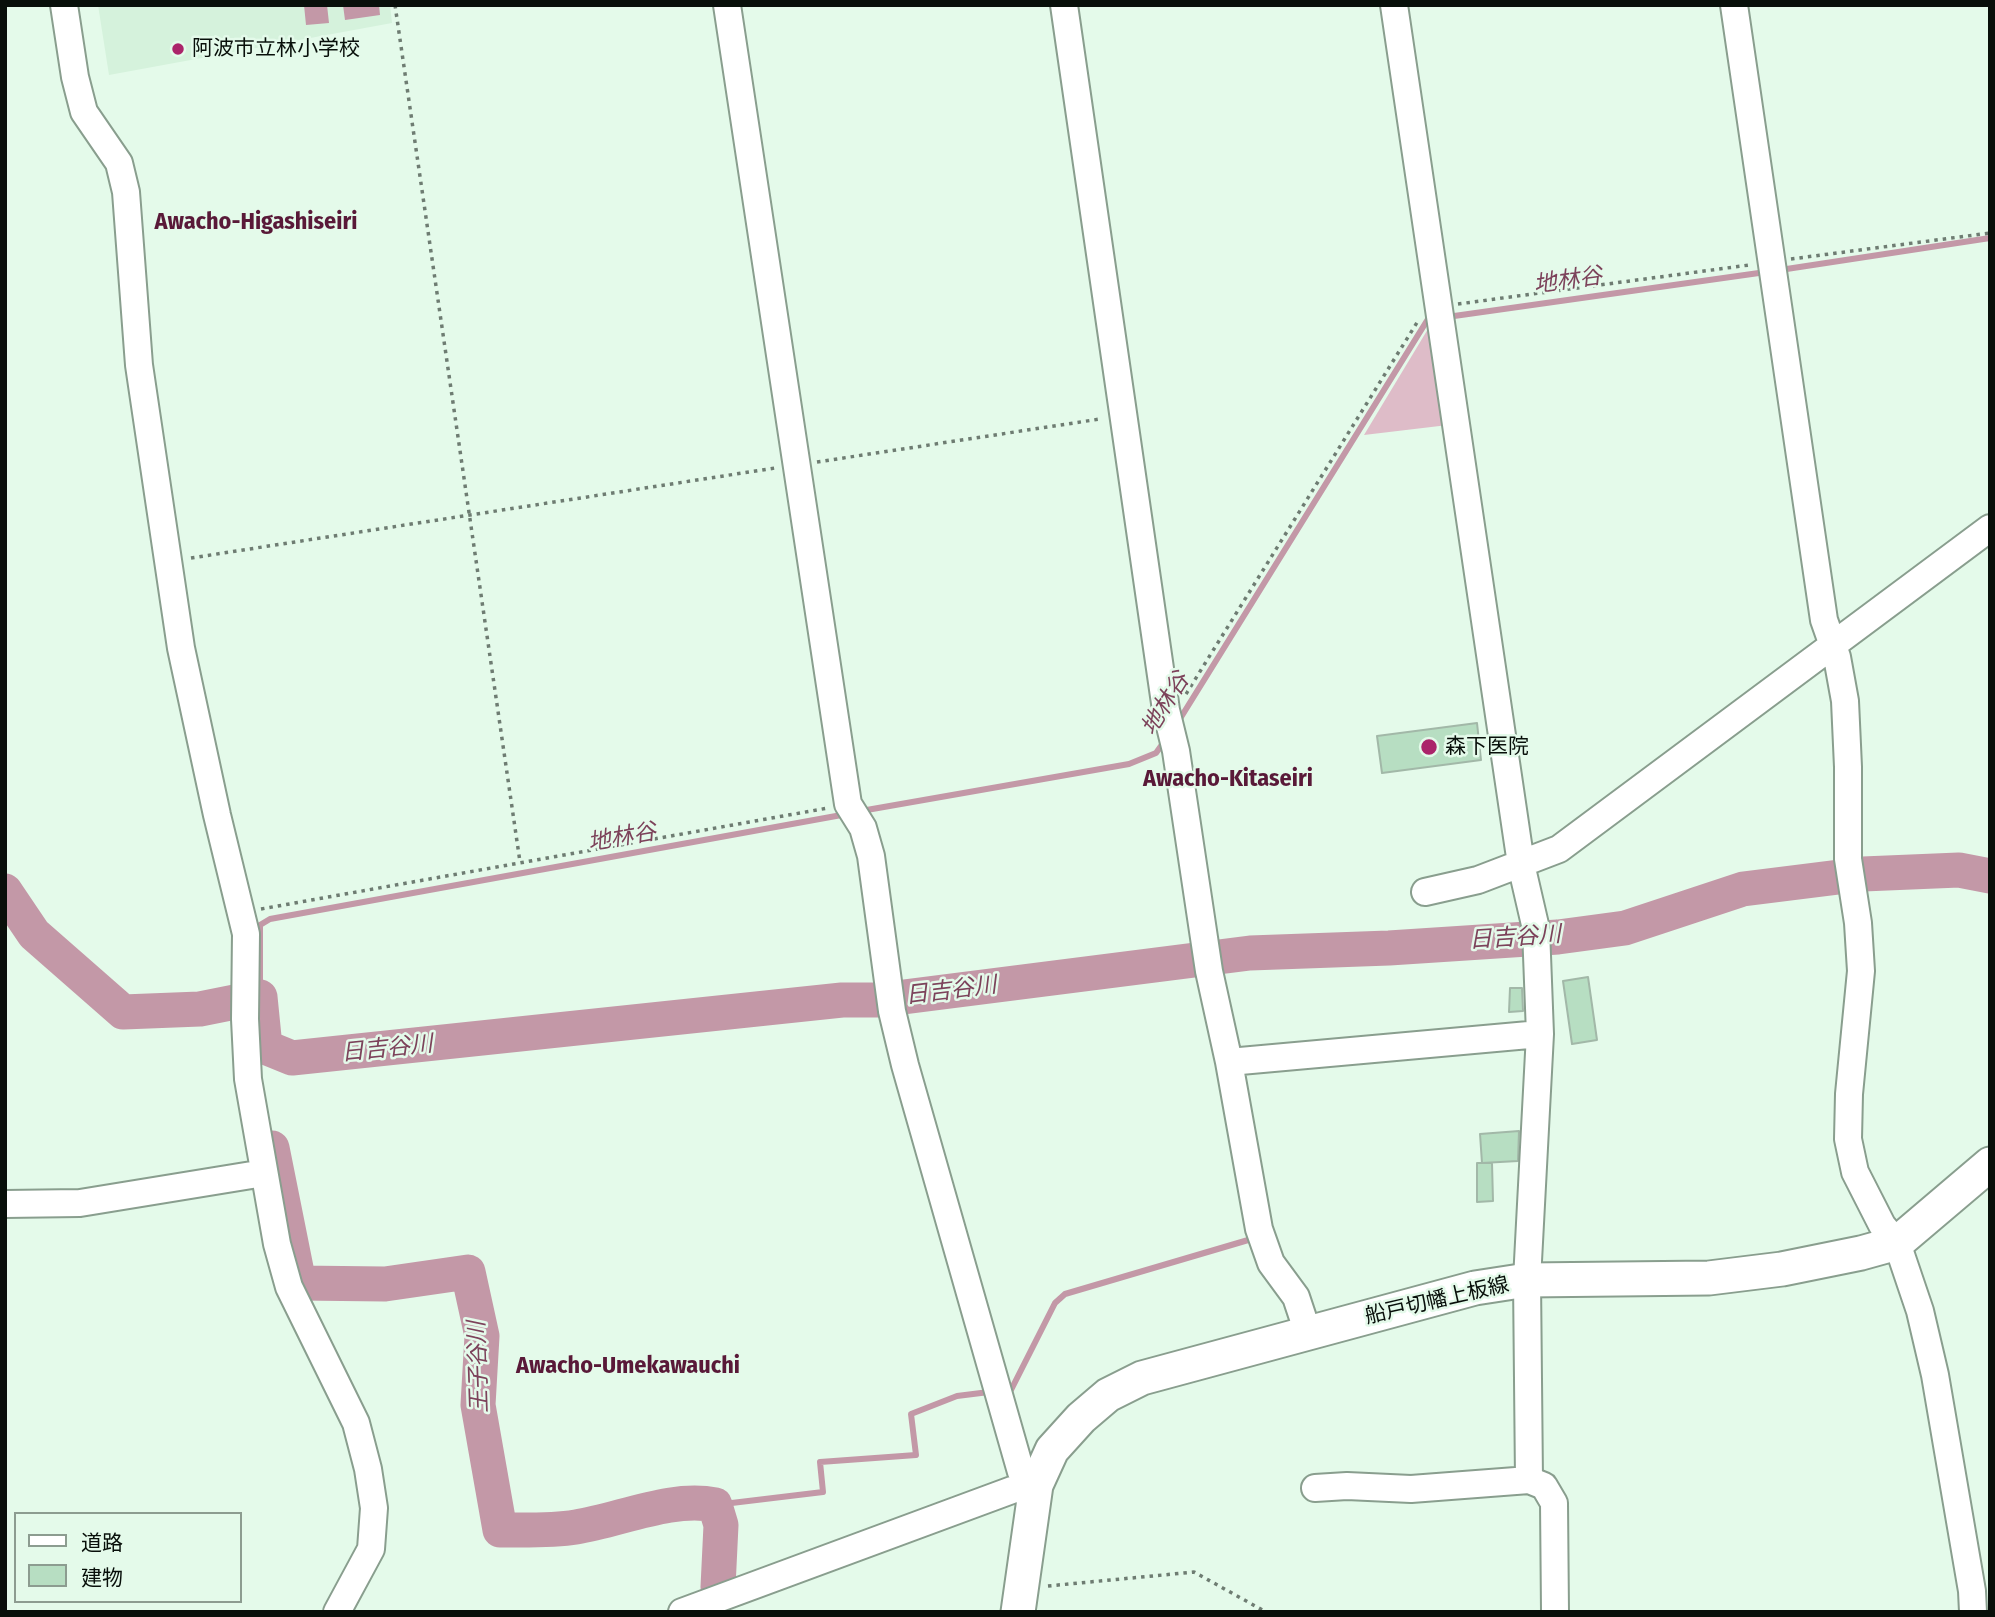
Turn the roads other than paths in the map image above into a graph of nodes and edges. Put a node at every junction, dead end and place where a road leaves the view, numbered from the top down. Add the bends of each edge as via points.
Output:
1 (64, 5) edge
2 (727, 5) edge
3 (1064, 5) edge
4 (1394, 5) edge
5 (1734, 5) edge
6 (1990, 528) edge
7 (1831, 646) junction
8 (1521, 864) junction
9 (1425, 892) dead end
10 (1540, 1034) junction
11 (1229, 1062) junction
12 (1990, 1164) edge
13 (264, 1173) junction
14 (5, 1204) edge
15 (1896, 1243) junction
16 (1527, 1280) junction
17 (1308, 1333) junction
18 (1529, 1480) junction
19 (1036, 1485) junction
20 (1315, 1488) dead end
21 (1020, 1599) edge
22 (338, 1612) edge
23 (682, 1612) edge
24 (1555, 1612) edge
25 (1973, 1612) edge

1 - 13 street via 84,112 119,163 126,192 139,365 181,648 246,934 246,1056
2 - 19 street via 852,811 863,828 871,856 891,1000 905,1065 1021,1472
3 - 11 street via 1170,726 1207,960
4 - 8 street
5 - 7 street
6 - 7 street
7 - 8 street via 1559,849
7 - 15 street via 1845,701 1848,859 1861,971 1848,1139 1855,1172
8 - 9 street
8 - 10 street via 1537,938
10 - 11 street
10 - 16 street
11 - 17 street via 1259,1229 1271,1263 1296,1297
12 - 15 main road, 船戸切幡上板線
13 - 14 street via 80,1203
13 - 22 street via 289,1287 356,1423 368,1469 374,1508 371,1549
15 - 16 main road, 船戸切幡上板線 via 1782,1269 1709,1278
15 - 25 street via 1920,1311 1935,1375
16 - 17 main road, 船戸切幡上板線 via 1475,1288
16 - 18 street
17 - 19 main road, 船戸切幡上板線 via 1143,1378 1108,1395 1052,1450
18 - 20 street via 1411,1489
18 - 24 street via 1544,1486 1554,1503
19 - 21 main road, 船戸切幡上板線
19 - 23 street

